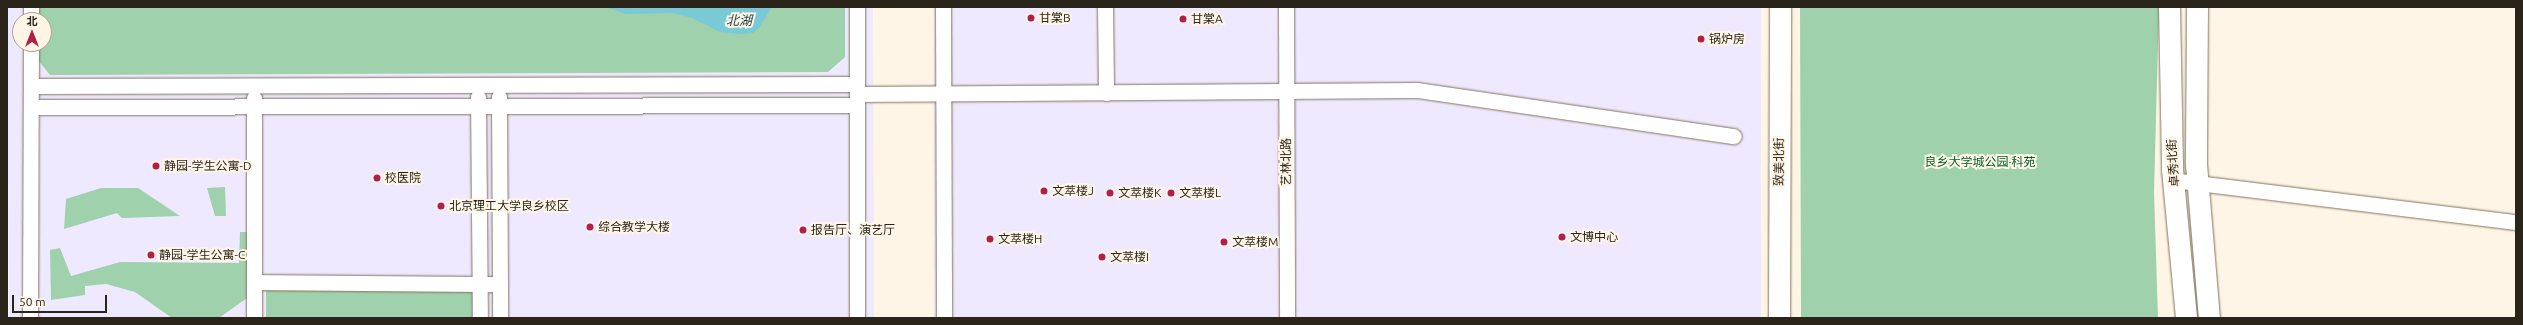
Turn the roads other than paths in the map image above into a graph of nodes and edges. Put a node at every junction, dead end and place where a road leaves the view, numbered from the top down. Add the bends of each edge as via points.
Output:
1 (857, 7) edge
2 (943, 7) edge
3 (1105, 7) edge
4 (1286, 7) edge
5 (1780, 7) edge
6 (2169, 7) edge
7 (2197, 7) edge
8 (31, 52) edge
9 (31, 86) junction
10 (478, 86) junction
11 (499, 86) junction
12 (254, 87) junction
13 (1286, 92) junction
14 (1106, 93) junction
15 (857, 94) junction
16 (943, 95) junction
17 (254, 106) junction
18 (478, 106) junction
19 (499, 106) junction
20 (31, 107) junction
21 (1734, 136) dead end
22 (2174, 180) junction
23 (2198, 184) junction
24 (2516, 222) edge
25 (254, 282) junction
26 (480, 284) junction
27 (500, 284) junction
28 (30, 318) edge
29 (254, 318) edge
30 (480, 318) edge
31 (500, 318) edge
32 (857, 318) edge
33 (944, 318) edge
34 (1287, 318) edge
35 (1779, 318) edge
36 (2186, 318) edge
37 (2209, 318) edge

1 - 15 street
2 - 16 street
3 - 14 street
4 - 13 street, 艺林北路
5 - 35 main road, 致美北街
6 - 22 main road, 卓秀北街 via 2169,104
7 - 23 main road, 卓秀北街
8 - 9 street
9 - 12 street
9 - 20 street
10 - 11 street
10 - 12 street
10 - 18 street
11 - 15 street
11 - 19 street
12 - 17 street
13 - 14 street
13 - 21 street via 1417,90
13 - 34 street, 艺林北路
14 - 16 street
15 - 16 street
15 - 19 street
15 - 32 street
16 - 33 street
17 - 18 street
17 - 20 street
17 - 25 street
18 - 19 street
18 - 26 street
19 - 27 street
20 - 28 street
22 - 23 street
22 - 36 main road, 卓秀北街
23 - 24 street
23 - 37 main road, 卓秀北街
25 - 26 street
25 - 29 street
26 - 27 street
26 - 30 street
27 - 31 street

